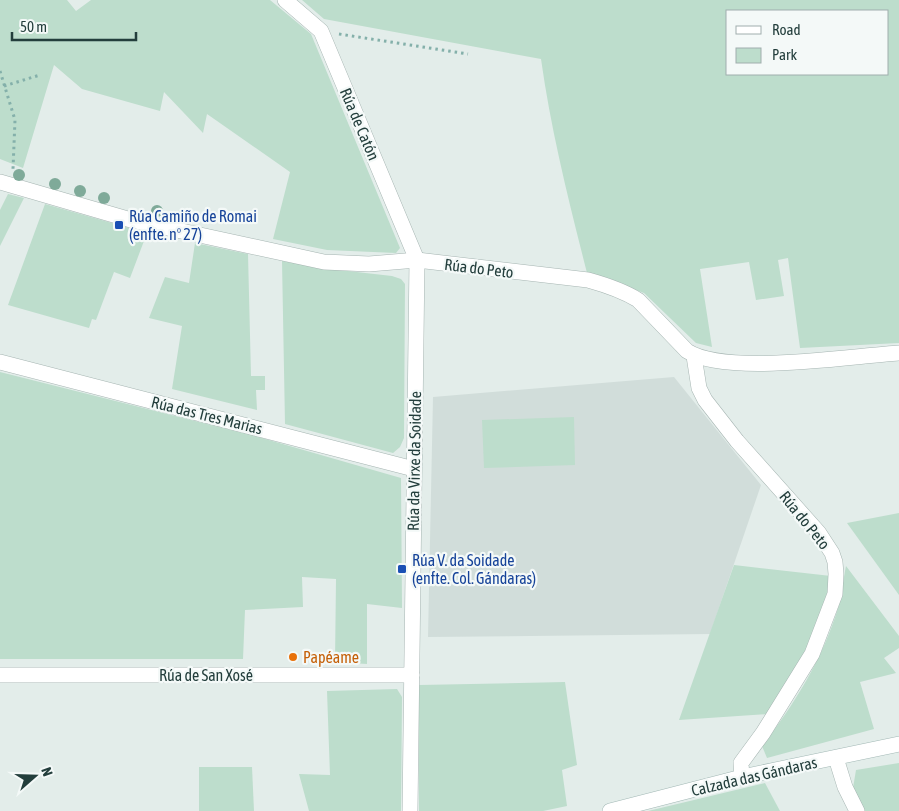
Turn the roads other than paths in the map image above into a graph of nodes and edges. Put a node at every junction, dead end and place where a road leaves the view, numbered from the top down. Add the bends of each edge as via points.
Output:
1 (285, 0) edge
2 (0, 182) edge
3 (417, 260) junction
4 (899, 353) edge
5 (694, 356) junction
6 (0, 362) edge
7 (414, 469) junction
8 (0, 674) edge
9 (412, 675) junction
10 (899, 744) edge
11 (836, 758) junction
12 (742, 777) junction
13 (410, 811) edge
14 (610, 811) edge
15 (857, 811) edge

1 - 3 street, Rúa de Catón via 321,31
2 - 3 street, Rúa do Peto via 124,218 324,262 369,264
3 - 5 street, Rúa do Peto via 588,280 613,287 638,300
3 - 7 street, Rúa da Virxe da Soidade
4 - 5 street, Rúa do Peto via 739,363
5 - 12 street, Rúa do Peto via 699,388 705,400 819,534 835,562 835,594 812,654 741,763
6 - 7 street, Rúa das Tres Marias
7 - 9 street, Rúa da Virxe da Soidade
8 - 9 street, Rúa de San Xosé
9 - 13 street, Rúa da Virxe da Soidade
10 - 11 street, Calzada das Gándaras
11 - 12 street, Calzada das Gándaras
11 - 15 street
12 - 14 street, Calzada das Gándaras

